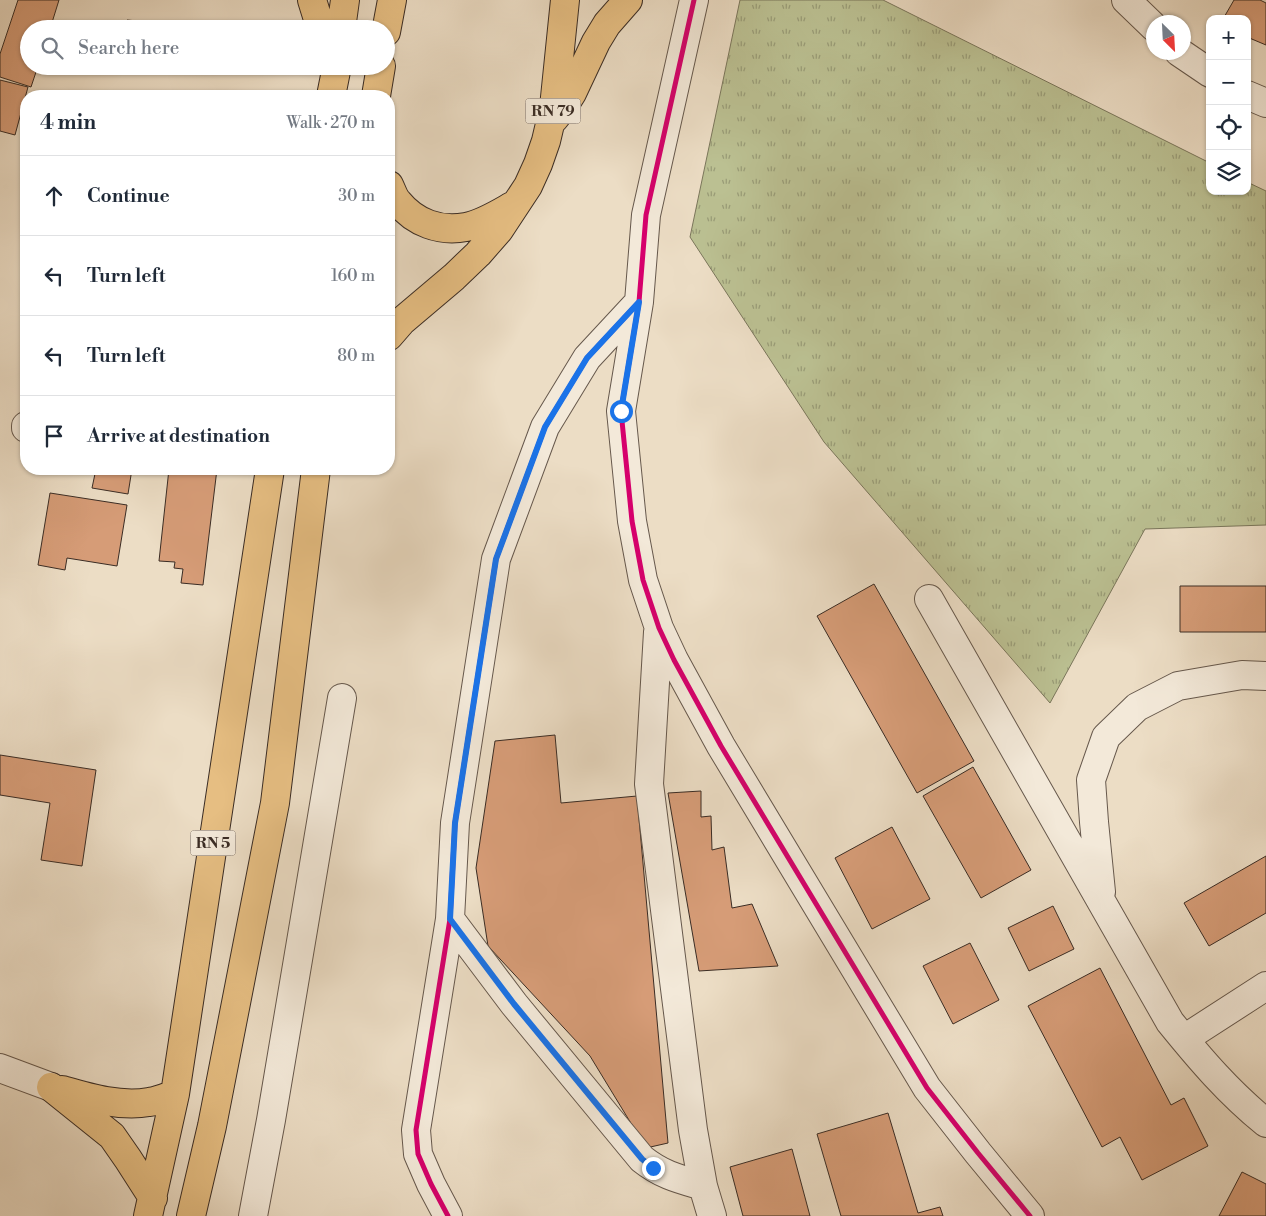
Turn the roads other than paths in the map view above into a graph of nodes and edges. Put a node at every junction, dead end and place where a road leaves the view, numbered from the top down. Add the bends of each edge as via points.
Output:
1 (312, 0) edge
2 (345, 0) edge
3 (392, 0) edge
4 (628, 0) edge
5 (694, 0) edge
6 (1126, 0) edge
7 (563, 4) edge
8 (1146, 19) edge
9 (318, 20) edge
10 (342, 20) edge
11 (388, 20) edge
12 (1191, 60) edge
13 (1206, 70) edge
14 (334, 75) edge
15 (332, 90) edge
16 (1251, 97) edge
17 (1266, 103) edge
18 (550, 124) junction
19 (395, 197) edge
20 (517, 203) junction
21 (639, 302) junction
22 (395, 329) edge
23 (269, 475) edge
24 (315, 475) edge
25 (929, 599) dead end
26 (658, 628) junction
27 (1266, 676) edge
28 (342, 698) dead end
29 (1102, 904) junction
30 (450, 919) junction
31 (1266, 986) edge
32 (1184, 1039) junction
33 (0, 1068) edge
34 (50, 1087) junction
35 (175, 1094) junction
36 (1266, 1123) edge
37 (418, 1154) junction
38 (703, 1186) junction
39 (1008, 1205) edge
40 (150, 1207) edge
41 (191, 1216) edge
42 (252, 1216) edge
43 (429, 1216) edge
44 (448, 1216) edge
45 (712, 1216) edge
46 (1030, 1216) edge

1 - 9 highway
2 - 10 highway
3 - 11 highway
4 - 18 highway via 607,24 572,93
5 - 21 street via 646,214
6 - 8 street
7 - 18 highway, RN 79
12 - 13 street
14 - 15 highway
16 - 17 street
18 - 20 highway, RN 79 via 538,164
19 - 20 highway via 411,216 428,225 448,229 468,227
20 - 22 highway, RN 79 via 478,254
21 - 26 street via 621,411 632,521 643,580
21 - 30 street via 587,358 545,427 496,559 455,823
23 - 35 highway, RN 5
24 - 41 highway via 275,803 212,1126
25 - 29 street
26 - 38 street via 649,784
26 - 39 street via 721,746 927,1088 978,1153
27 - 29 street via 1242,675 1178,686 1137,707 1106,737 1091,780
28 - 42 street
29 - 32 street via 1170,1022
30 - 37 street via 416,1130
30 - 38 street via 514,1004 642,1159 665,1175
31 - 32 street
32 - 36 street via 1214,1075
33 - 34 street
34 - 35 highway via 123,1104 149,1102
34 - 40 highway via 112,1136 128,1159
35 - 40 highway, RN 5
37 - 43 street
37 - 44 street
38 - 45 street
39 - 46 street

